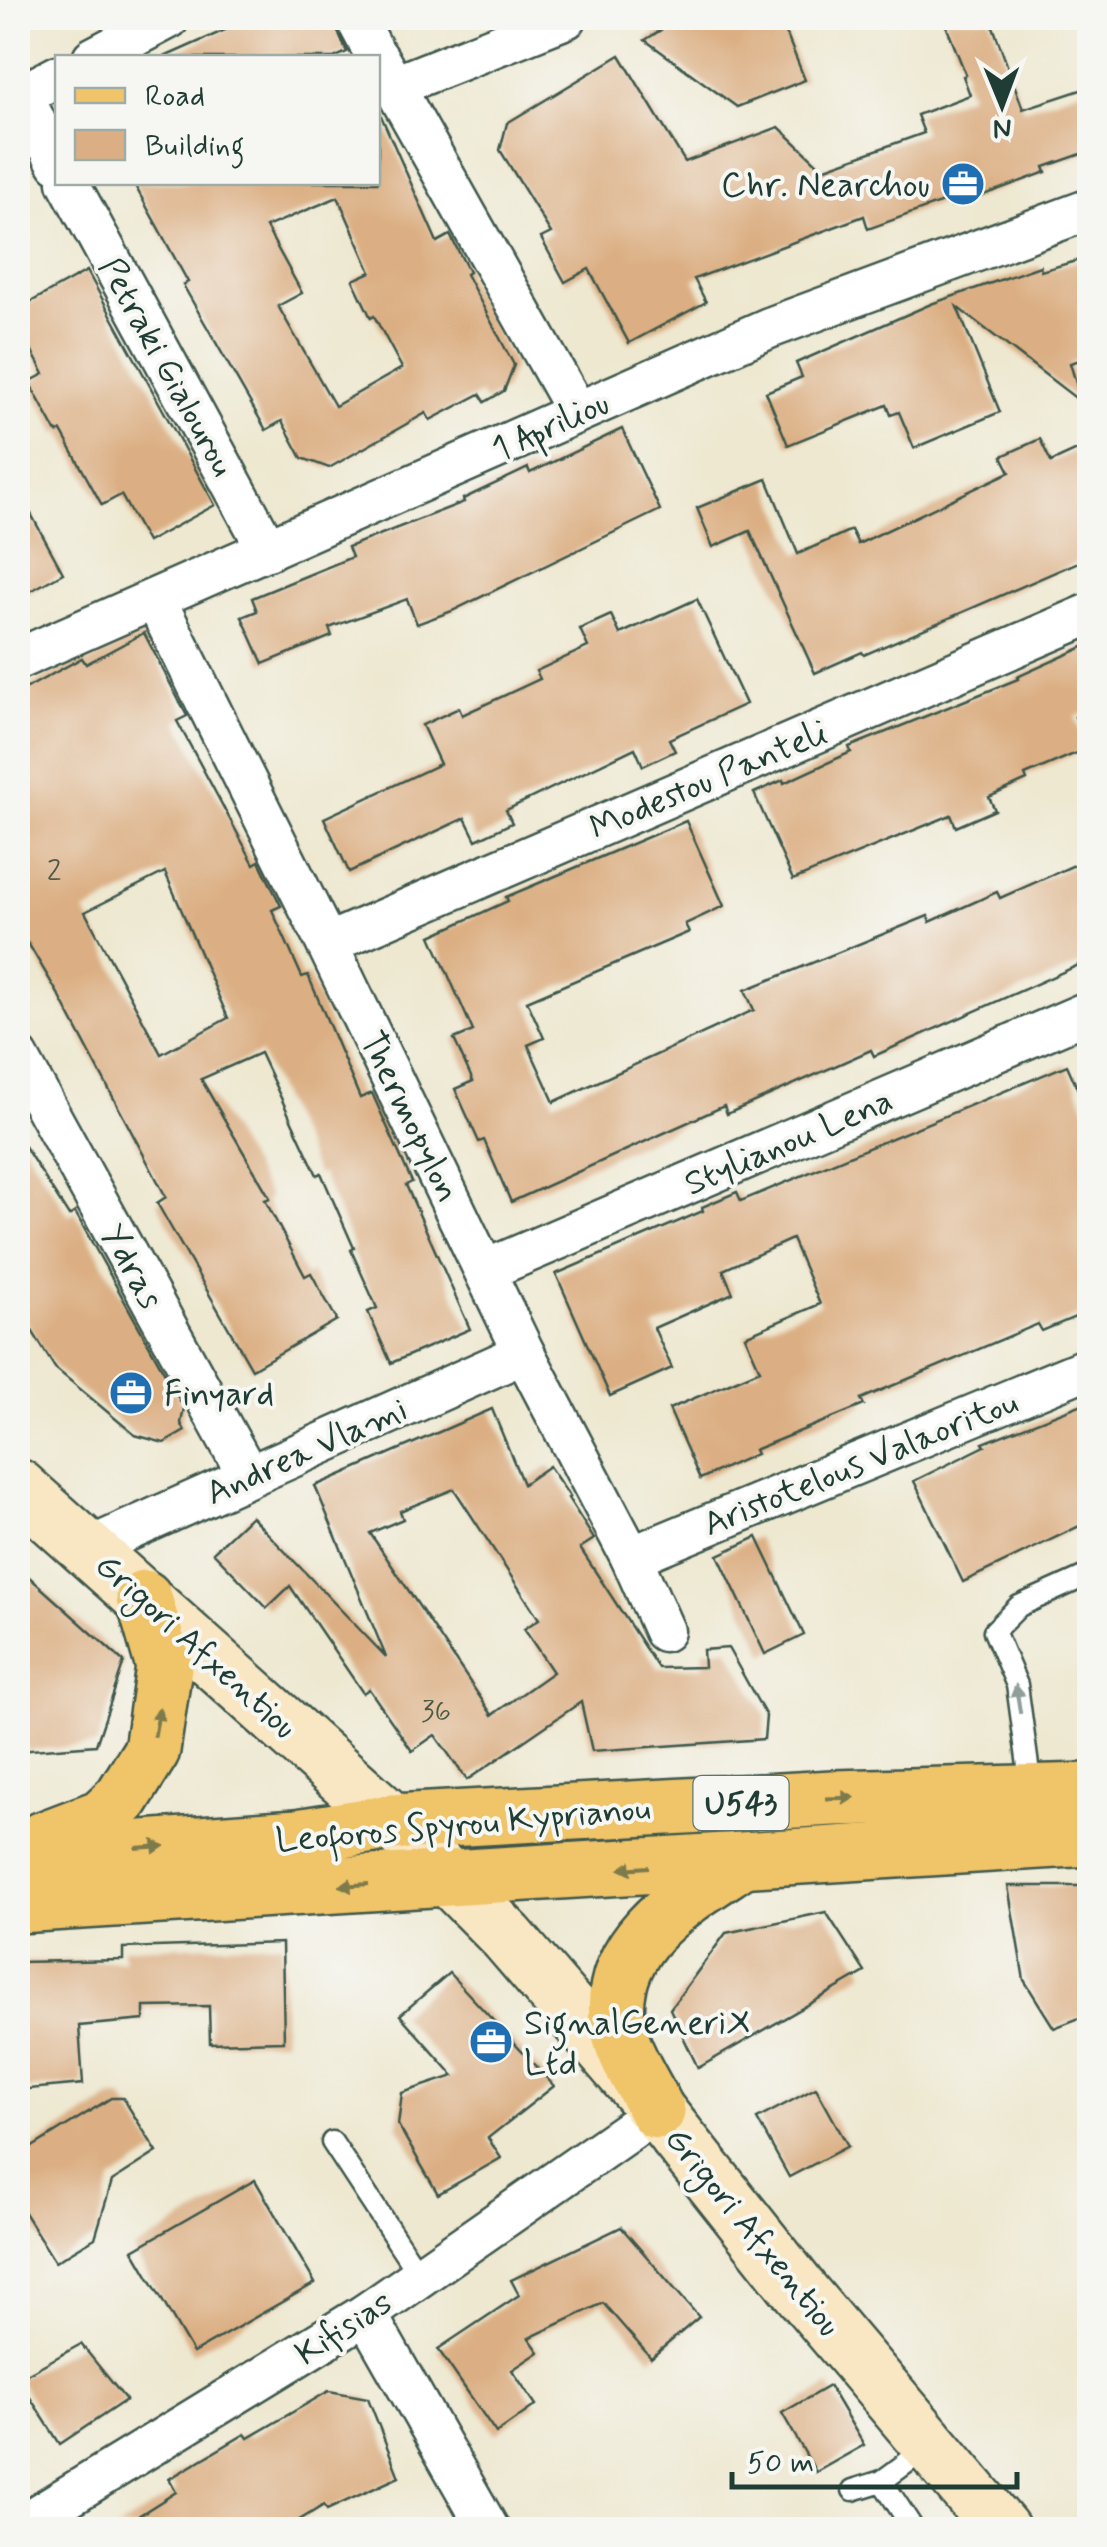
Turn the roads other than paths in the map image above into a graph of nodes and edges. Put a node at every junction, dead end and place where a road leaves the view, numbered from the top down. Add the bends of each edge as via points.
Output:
1 (169, 18) edge
2 (356, 18) edge
3 (566, 18) edge
4 (99, 55) edge
5 (376, 55) edge
6 (382, 67) edge
7 (55, 78) edge
8 (19, 96) edge
9 (55, 158) edge
10 (70, 185) edge
11 (1090, 208) edge
12 (577, 412) junction
13 (268, 550) junction
14 (156, 600) junction
15 (1090, 614) edge
16 (18, 659) edge
17 (328, 944) junction
18 (1090, 1011) edge
19 (18, 1056) edge
20 (486, 1270) junction
21 (524, 1353) junction
22 (1090, 1367) edge
23 (248, 1474) junction
24 (18, 1487) edge
25 (89, 1548) junction
26 (631, 1556) junction
27 (1090, 1574) edge
28 (144, 1598) junction
29 (664, 1631) dead end
30 (1090, 1791) edge
31 (1032, 1795) junction
32 (394, 1822) junction
33 (1090, 1838) edge
34 (18, 1853) edge
35 (741, 1861) junction
36 (452, 1880) junction
37 (18, 1905) edge
38 (657, 2111) junction
39 (332, 2142) dead end
40 (420, 2276) junction
41 (366, 2314) junction
42 (931, 2444) junction
43 (882, 2481) junction
44 (853, 2490) dead end
45 (18, 2527) edge
46 (488, 2530) edge
47 (914, 2530) edge
48 (1002, 2530) edge

1 - 4 street
2 - 5 street
3 - 6 street
6 - 12 street
7 - 8 street
8 - 9 street
10 - 13 street, Petraki Gialourou
11 - 12 street, 1 Apriliou via 769,328
12 - 13 street, 1 Apriliou
13 - 14 street, 1 Apriliou
14 - 16 street, 1 Apriliou
14 - 17 street, Thermopylon
15 - 17 street, Modestou Panteli
17 - 20 street, Thermopylon
18 - 20 street, Stylianou Lena
19 - 23 street, Ydras
20 - 21 street, Thermopylon
21 - 23 street, Andrea Vlami
21 - 26 street, Thermopylon
22 - 26 street, Aristotelous Valaoritou
23 - 25 street, Andrea Vlami
24 - 25 street, Grigori Afxentiou
25 - 28 street, Grigori Afxentiou
26 - 29 street, Thermopylon
31 -> 27 lane via 1017,1685 994,1631 1019,1606
28 - 32 street, Grigori Afxentiou
34 -> 28 main road via 102,1817 152,1750 164,1667
30 - 31 main road, Leoforos Spyrou Kyprianou / U543
32 -> 31 main road, Leoforos Spyrou Kyprianou / U543 via 833,1798
34 -> 32 main road, Leoforos Spyrou Kyprianou / U543 via 298,1837
32 - 36 street, Grigori Afxentiou
33 - 35 main road, Leoforos Spyrou Kyprianou / U543
35 -> 36 main road, Leoforos Spyrou Kyprianou / U543
35 - 38 main road via 669,1908 642,1937 622,1974 617,2018
36 -> 37 main road, Leoforos Spyrou Kyprianou / U543
36 - 38 street, Grigori Afxentiou
38 - 40 street, Kifisias
38 - 42 street, Grigori Afxentiou
39 - 40 lane
40 - 41 street, Kifisias
41 - 45 street, Kifisias
41 - 46 street
42 - 43 lane
42 - 48 street, Grigori Afxentiou
43 - 44 lane
43 - 47 lane

